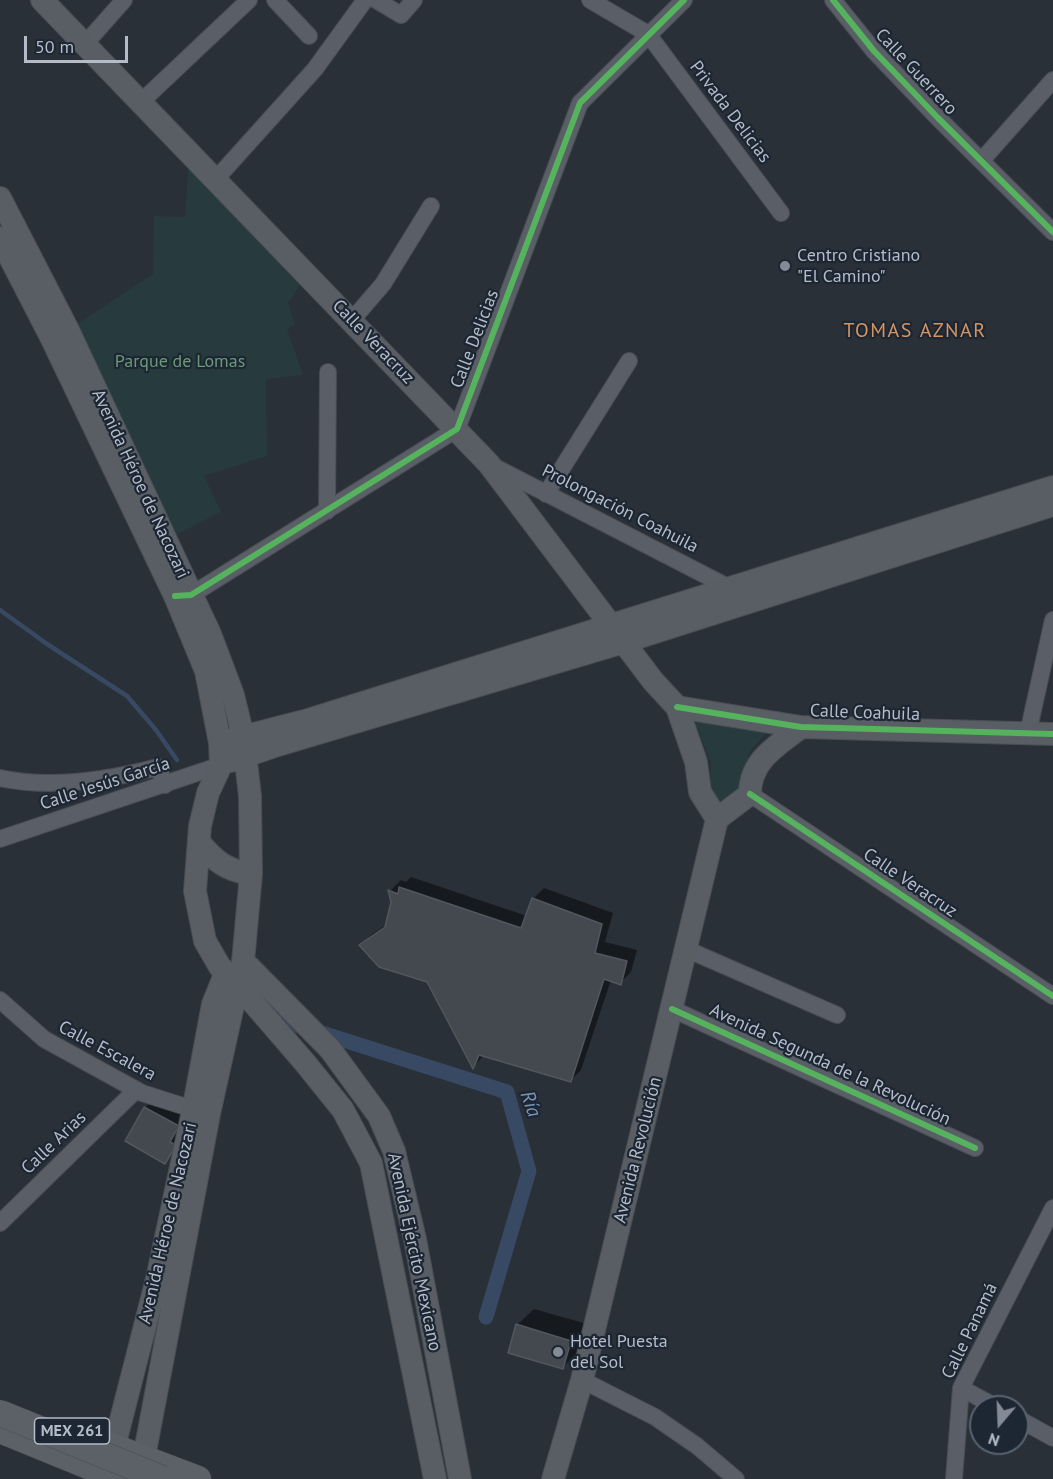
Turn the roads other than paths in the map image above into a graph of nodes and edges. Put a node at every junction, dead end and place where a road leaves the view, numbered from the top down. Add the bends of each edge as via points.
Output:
1 (42, 0) edge
2 (124, 0) edge
3 (249, 0) edge
4 (274, 0) edge
5 (366, 0) edge
6 (376, 0) edge
7 (414, 0) edge
8 (590, 0) edge
9 (684, 0) edge
10 (836, 1) edge
11 (648, 34) junction
12 (309, 36) dead end
13 (85, 44) junction
14 (1053, 80) edge
15 (141, 102) junction
16 (982, 160) junction
17 (216, 179) junction
18 (0, 198) edge
19 (430, 206) dead end
20 (781, 213) dead end
21 (1053, 232) edge
22 (0, 238) edge
23 (46, 308) junction
24 (352, 320) junction
25 (629, 361) dead end
26 (328, 372) dead end
27 (457, 429) junction
28 (489, 464) junction
29 (1053, 487) edge
30 (546, 494) junction
31 (1053, 506) edge
32 (327, 512) junction
33 (732, 589) junction
34 (183, 595) junction
35 (1053, 620) edge
36 (618, 634) junction
37 (677, 707) junction
38 (801, 727) junction
39 (1028, 733) junction
40 (1053, 734) edge
41 (244, 746) junction
42 (221, 754) junction
43 (0, 778) edge
44 (165, 785) junction
45 (750, 794) junction
46 (717, 819) junction
47 (0, 839) edge
48 (199, 842) junction
49 (250, 874) junction
50 (686, 949) junction
51 (239, 971) junction
52 (1053, 996) edge
53 (0, 1000) edge
54 (672, 1009) junction
55 (837, 1015) dead end
56 (136, 1090) junction
57 (201, 1112) junction
58 (975, 1148) dead end
59 (1053, 1208) edge
60 (0, 1223) edge
61 (582, 1380) junction
62 (961, 1388) junction
63 (974, 1395) edge
64 (0, 1402) edge
65 (0, 1413) edge
66 (1029, 1425) edge
67 (0, 1430) edge
68 (1053, 1438) edge
69 (0, 1441) edge
70 (114, 1447) junction
71 (140, 1468) edge
72 (104, 1478) edge
73 (164, 1479) edge
74 (198, 1479) edge
75 (435, 1479) edge
76 (460, 1479) edge
77 (553, 1479) edge
78 (736, 1479) edge
79 (954, 1479) edge

1 - 13 main road, Calle Veracruz
2 - 13 street
3 - 15 street
4 - 12 street
5 - 17 street via 315,69
6 - 7 street via 401,15
8 - 11 street
9 - 11 street, Calle Delicias
10 - 16 street, Calle Guerrero via 882,59
11 - 20 street, Privada Delicias
11 - 27 street, Calle Delicias via 580,104
13 - 15 main road, Calle Veracruz
14 - 16 street
15 - 17 main road, Calle Veracruz
16 - 21 street, Calle Guerrero
17 - 24 main road, Calle Veracruz
18 - 23 main road, Avenida Héroe de Nacozari
19 - 24 street via 383,284
22 - 23 main road, Avenida Héroe de Nacozari
23 - 34 main road, Avenida Héroe de Nacozari
24 - 27 main road, Calle Veracruz
25 - 30 street
26 - 32 street
27 - 28 main road, Calle Veracruz
27 - 32 street
28 - 30 street, Prolongación Coahuila
28 - 36 main road, Calle Veracruz
29 - 33 main road
30 - 33 street, Prolongación Coahuila
31 - 36 main road
32 - 34 street
33 - 36 main road
34 - 41 main road, Avenida Héroe de Nacozari via 210,634 232,695
34 - 42 main road, Avenida Héroe de Nacozari via 206,671
35 - 39 street
36 - 37 main road, Calle Veracruz
36 - 41 main road
37 - 38 main road, Calle Coahuila
37 - 46 main road via 696,762 700,792
38 - 39 main road, Calle Coahuila
38 - 45 main road, Calle Coahuila via 758,762
39 - 40 main road, Calle Coahuila
41 - 42 main road
41 - 49 main road, Avenida Héroe de Nacozari via 250,796
42 - 44 street, Calle Jesús García
42 - 48 main road via 208,793
43 - 44 street via 81,782 158,767
44 - 47 street, Calle Jesús García
45 - 46 main road
45 - 52 street, Calle Veracruz
46 - 50 main road, Avenida Revolución
48 - 49 main road via 213,859 232,871
48 - 51 main road via 195,891 205,941 220,967
49 - 51 main road, Avenida Héroe de Nacozari
50 - 54 main road, Avenida Revolución
50 - 55 street
51 - 57 main road, Avenida Héroe de Nacozari
51 - 75 main road, Avenida Ejército Mexicano via 344,1110 371,1163
51 - 76 main road, Avenida Ejército Mexicano via 330,1049 379,1116 394,1151 415,1239
53 - 56 street, Calle Escalera via 44,1039
54 - 58 street, Avenida Segunda de la Revolución
54 - 61 main road, Avenida Revolución
56 - 57 street, Calle Escalera
56 - 60 street, Calle Arias
57 - 70 main road, Avenida Héroe de Nacozari
57 - 71 main road, Avenida Héroe de Nacozari
59 - 62 street, Calle Panamá
61 - 77 main road, Avenida Revolución
61 - 78 street via 655,1417
62 - 63 street
62 - 79 street, Calle Panamá
64 - 70 main road, MEX 261
65 - 73 main road, bridge
66 - 68 street
67 - 72 main road, MEX 261
69 - 72 street
70 - 71 main road, MEX 261
70 - 72 main road, Avenida Héroe de Nacozari
71 - 74 main road, MEX 261

